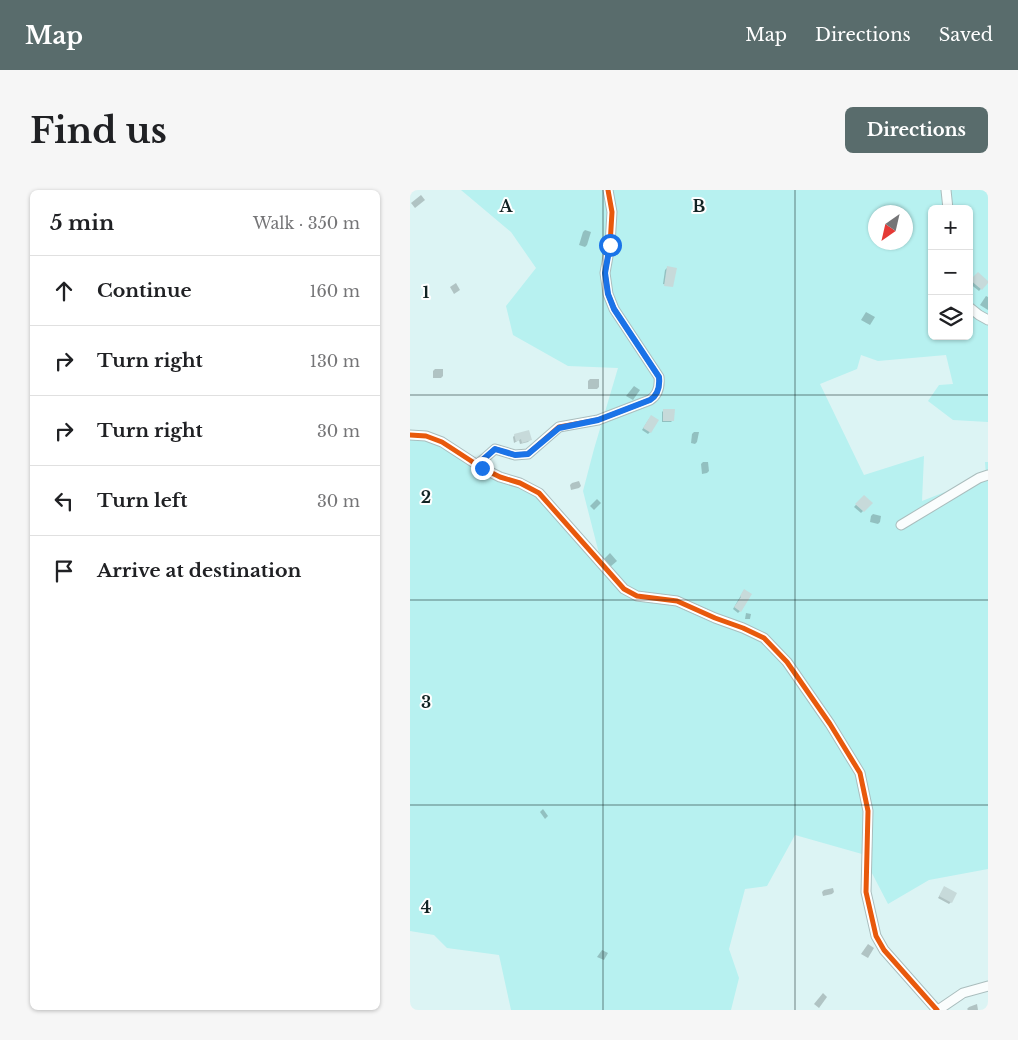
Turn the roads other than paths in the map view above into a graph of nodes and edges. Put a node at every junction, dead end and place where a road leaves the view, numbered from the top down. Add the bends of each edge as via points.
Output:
1 (608, 190) edge
2 (946, 190) edge
3 (948, 205) edge
4 (973, 310) edge
5 (988, 320) edge
6 (410, 435) edge
7 (478, 464) junction
8 (988, 475) edge
9 (901, 525) dead end
10 (988, 986) edge
11 (937, 1010) edge

1 - 7 street via 612,212 605,273 608,294 614,309 659,377 660,385 655,397 598,420 559,428 528,454 515,455 495,449
2 - 3 street
4 - 5 street
6 - 7 street via 442,442
7 - 11 street via 539,494 624,589 637,596 677,601 743,628 764,638 787,662 860,774 868,811 866,892 876,936 884,950
8 - 9 street
10 - 11 street via 963,993

